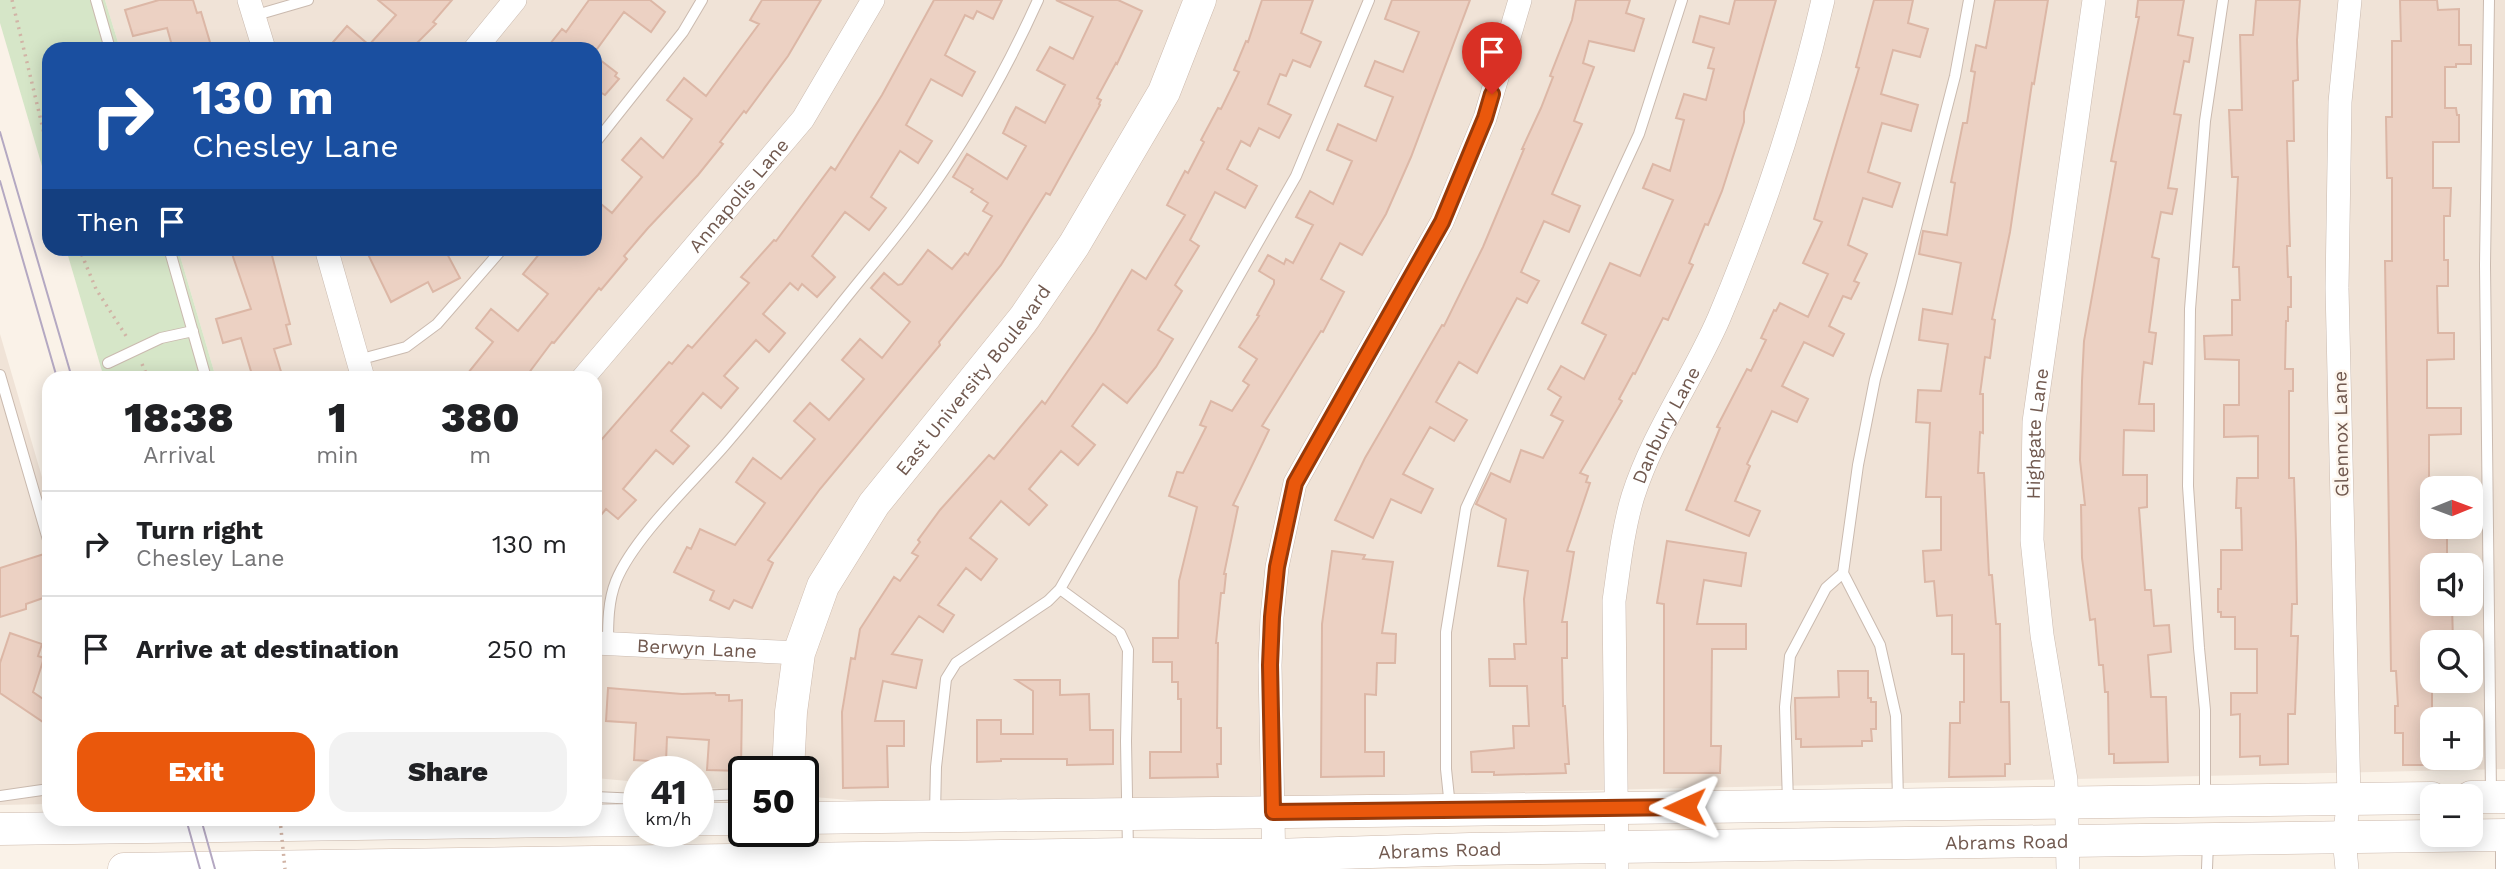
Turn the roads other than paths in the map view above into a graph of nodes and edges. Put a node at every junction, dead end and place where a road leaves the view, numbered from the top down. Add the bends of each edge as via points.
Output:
1 (96, 0) edge
2 (308, 0) edge
3 (515, 0) edge
4 (702, 0) edge
5 (873, 0) edge
6 (1038, 0) edge
7 (1200, 0) edge
8 (1369, 0) edge
9 (1520, 0) edge
10 (1682, 0) edge
11 (1823, 0) edge
12 (1969, 0) edge
13 (2094, 0) edge
14 (2223, 0) edge
15 (2350, 0) edge
16 (2489, 0) edge
17 (251, 8) edge
18 (108, 42) edge
19 (262, 42) edge
20 (481, 42) edge
21 (602, 134) edge
22 (171, 256) edge
23 (328, 256) edge
24 (496, 256) edge
25 (193, 331) junction
26 (108, 363) dead end
27 (361, 369) edge
28 (204, 371) edge
29 (589, 371) edge
30 (0, 375) edge
31 (42, 519) edge
32 (1843, 573) junction
33 (1060, 589) junction
34 (602, 640) edge
35 (602, 644) edge
36 (799, 653) junction
37 (789, 756) edge
38 (42, 790) edge
39 (0, 796) edge
40 (602, 797) edge
41 (2489, 797) edge
42 (623, 798) edge
43 (2420, 798) edge
44 (2349, 799) junction
45 (2205, 801) junction
46 (2067, 802) junction
47 (1898, 804) junction
48 (1788, 806) junction
49 (1615, 808) junction
50 (1450, 810) junction
51 (1273, 812) junction
52 (1127, 814) junction
53 (934, 816) junction
54 (819, 818) edge
55 (602, 820) edge
56 (623, 820) edge
57 (188, 826) edge
58 (438, 826) edge
59 (0, 829) edge
60 (2503, 835) edge
61 (2344, 838) junction
62 (794, 853) edge
63 (2208, 854) edge
64 (2068, 855) edge
65 (1616, 858) edge
66 (1128, 861) edge
67 (945, 862) edge
68 (1274, 862) edge
69 (640, 865) edge
70 (438, 866) edge
71 (124, 869) edge
72 (2347, 869) edge
73 (2501, 869) edge

1 - 18 lane
2 - 17 lane
3 - 20 street
4 - 21 lane
5 - 29 street, Annapolis Lane via 803,119
6 - 34 lane via 986,104 916,209 761,403 645,535 617,581
7 - 36 main road, East University Boulevard via 1164,92 1074,244 1025,317 874,504 823,586
8 - 33 lane via 1296,176
9 - 51 street via 1485,118 1442,222 1295,483 1277,567 1272,617
10 - 50 lane via 1639,134 1466,508 1446,632
11 - 49 street, Danbury Lane via 1794,113 1744,256 1718,321 1633,496 1614,601
12 - 32 lane via 1955,76 1875,379
13 - 46 street, Highgate Lane via 2035,422 2032,540
14 - 45 lane via 2206,121 2190,309 2188,486 2205,710
15 - 44 street, Glennox Lane via 2340,102 2337,288
16 - 41 lane via 2485,265
17 - 19 street
22 - 25 lane
23 - 27 street
24 - 27 lane via 437,324 406,347
25 - 26 lane via 161,338
25 - 28 lane
30 - 31 lane
32 - 47 lane via 1880,645 1896,716
32 - 48 lane via 1826,588 1790,656 1785,707
33 - 52 lane via 1120,632 1128,650
33 - 53 lane via 956,663 946,679
35 - 36 street, Berwyn Lane
36 - 37 main road, East University Boulevard
38 - 39 lane
40 - 42 lane
43 - 44 main road, Abrams Road
44 - 45 main road, Abrams Road
44 - 61 street, Glennox Lane
45 - 46 main road, Abrams Road
46 - 47 main road, Abrams Road
46 - 64 street, Highgate Lane
47 - 48 main road, Abrams Road
48 - 49 main road, Abrams Road
49 - 50 main road, Abrams Road
49 - 65 street, Danbury Lane
50 - 51 main road, Abrams Road
51 - 52 main road, Abrams Road
51 - 68 street
52 - 53 main road, Abrams Road
52 - 66 lane
53 - 54 main road, Abrams Road
55 - 56 main road
57 - 59 main road
58 - 70 main road
60 - 61 main road, Abrams Road
60 - 73 lane
61 - 63 main road, Abrams Road
61 - 72 street, Glennox Lane
62 - 67 main road, Abrams Road
62 - 69 main road, Abrams Road
63 - 64 main road, Abrams Road
64 - 65 main road, Abrams Road
65 - 68 main road, Abrams Road via 1470,854
66 - 67 main road, Abrams Road
66 - 68 main road, Abrams Road
69 - 70 main road, Abrams Road
70 - 71 main road, Abrams Road

